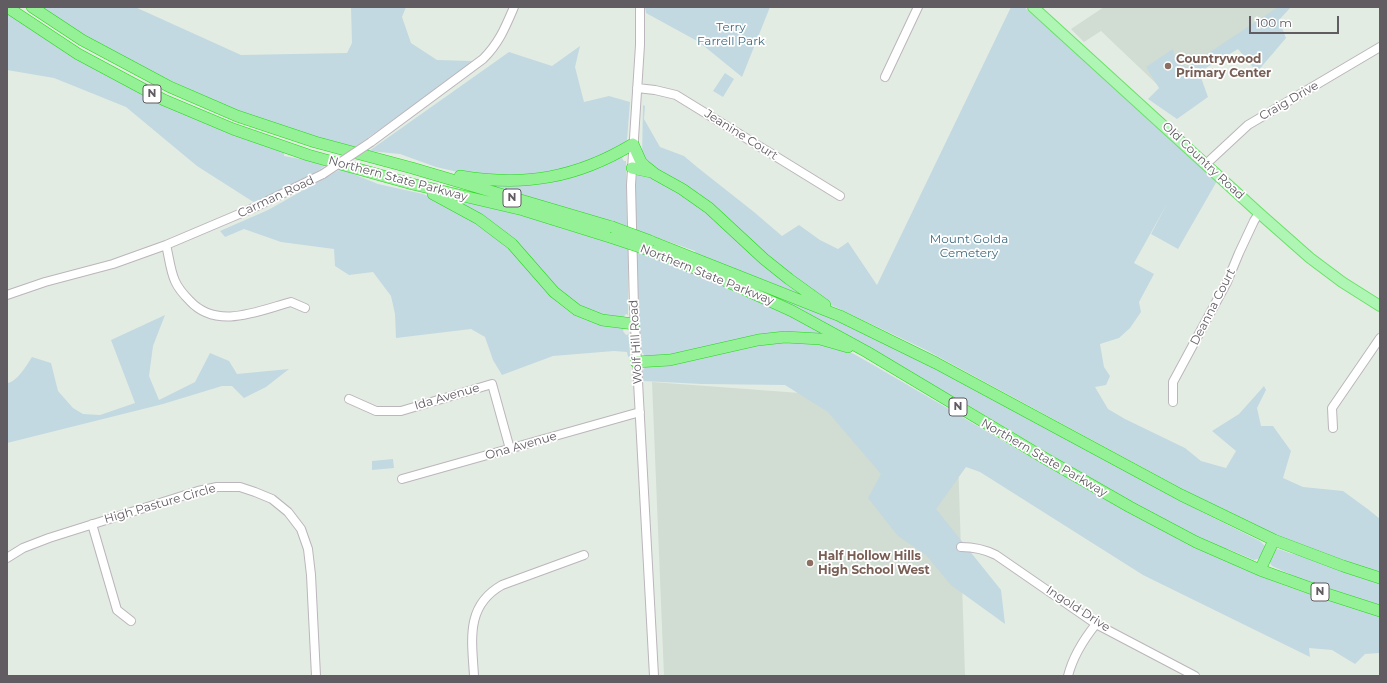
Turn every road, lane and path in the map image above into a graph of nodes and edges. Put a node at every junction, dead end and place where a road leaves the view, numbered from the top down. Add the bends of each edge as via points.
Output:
1 (7, 7) edge
2 (32, 7) edge
3 (514, 7) edge
4 (640, 7) edge
5 (918, 7) edge
6 (1033, 7) edge
7 (1380, 48) edge
8 (885, 76) dead end
9 (637, 88) junction
10 (632, 144) junction
11 (1206, 164) junction
12 (412, 168) junction
13 (632, 168) junction
14 (655, 174) junction
15 (412, 184) junction
16 (840, 196) dead end
17 (1259, 213) junction
18 (613, 233) junction
19 (166, 245) junction
20 (651, 246) junction
21 (7, 295) edge
22 (1380, 306) edge
23 (305, 308) dead end
24 (840, 316) junction
25 (634, 324) junction
26 (1380, 338) edge
27 (867, 352) junction
28 (636, 362) junction
29 (349, 399) dead end
30 (1173, 402) dead end
31 (640, 412) junction
32 (1333, 428) dead end
33 (510, 449) junction
34 (402, 479) dead end
35 (92, 524) junction
36 (1274, 540) junction
37 (961, 547) dead end
38 (584, 555) dead end
39 (7, 558) edge
40 (1260, 570) junction
41 (1380, 578) edge
42 (1380, 611) edge
43 (131, 621) dead end
44 (1096, 624) junction
45 (316, 676) edge
46 (474, 676) edge
47 (654, 676) edge
48 (1068, 676) edge
49 (1195, 676) edge

1 - 15 highway, Northern State Parkway / N via 78,54 164,100 233,129 308,155
2 - 12 highway, Northern State Parkway / N via 89,44 170,87 237,116 315,142
3 - 19 street, Carman Road, bridge via 494,49 371,142 323,174 251,209
4 - 9 street, Wolf Hill Road
5 - 8 street
6 - 11 main road, Old Country Road
7 - 11 street, Craig Drive via 1248,125
9 - 10 street, Wolf Hill Road
9 - 16 street, Jeanine Court via 676,95
10 - 12 highway via 586,167 540,179 498,181
10 - 13 street, Wolf Hill Road
10 - 14 highway via 641,162
11 - 17 main road, Old Country Road
12 - 18 highway, Northern State Parkway / N
13 - 14 highway
13 - 25 street, Wolf Hill Road
14 - 24 highway via 709,208 764,259
15 - 18 highway, Northern State Parkway / N
15 - 25 highway via 480,218 512,244 554,292 577,310 602,320
17 - 22 main road, Old Country Road via 1325,269
17 - 30 street, Deanna Court via 1227,282 1173,382
18 - 20 highway, Northern State Parkway / N, bridge
19 - 21 street, Carman Road via 113,264
19 - 23 street via 175,280 184,294 196,307 211,314 238,316 291,302
20 - 24 highway, Northern State Parkway / N
20 - 27 highway, Northern State Parkway / N via 792,311
24 - 36 highway, Northern State Parkway / N via 936,363 1181,494
25 - 28 street, Wolf Hill Road
26 - 32 street via 1332,408
27 - 28 highway via 820,339 785,337 758,340 670,360
27 - 40 highway, Northern State Parkway / N via 1046,460 1130,507 1196,542
28 - 31 street, Wolf Hill Road
29 - 33 street, Ida Avenue via 376,411 401,410 492,384
31 - 33 street, Ona Avenue
31 - 47 street, Wolf Hill Road
33 - 34 street, Ona Avenue
35 - 39 street, High Pasture Circle via 23,548
35 - 43 street via 117,610
35 - 45 street, High Pasture Circle via 217,487 240,487 272,499 288,512 297,524 308,549
36 - 40 highway
36 - 41 highway, Northern State Parkway / N
37 - 44 street, Ingold Drive via 984,549 996,555
38 - 46 street via 502,585 483,600 476,611 473,625
40 - 42 highway, Northern State Parkway / N via 1324,594
44 - 48 street via 1078,651
44 - 49 street, Ingold Drive

